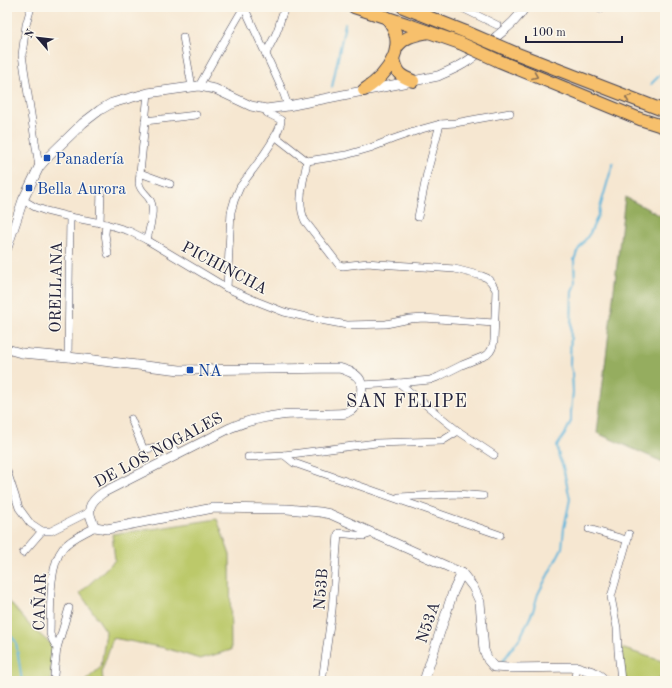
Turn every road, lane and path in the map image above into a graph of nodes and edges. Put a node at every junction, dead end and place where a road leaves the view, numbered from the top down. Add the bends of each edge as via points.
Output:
1 (31, 7) edge
2 (244, 7) edge
3 (286, 7) edge
4 (354, 7) edge
5 (403, 7) edge
6 (460, 7) edge
7 (525, 7) edge
8 (386, 17) junction
9 (497, 25) dead end
10 (430, 32) junction
11 (183, 37) dead end
12 (266, 54) junction
13 (394, 54) junction
14 (413, 81) junction
15 (196, 87) junction
16 (364, 90) junction
17 (148, 93) junction
18 (288, 106) junction
19 (266, 109) junction
20 (665, 111) edge
21 (510, 113) dead end
22 (196, 115) dead end
23 (145, 121) junction
24 (440, 124) junction
25 (665, 127) edge
26 (275, 136) junction
27 (307, 161) junction
28 (39, 166) junction
29 (140, 173) junction
30 (170, 184) dead end
31 (100, 190) dead end
32 (23, 200) junction
33 (418, 217) dead end
34 (70, 218) junction
35 (103, 223) junction
36 (147, 240) junction
37 (7, 248) edge
38 (108, 254) dead end
39 (227, 288) junction
40 (494, 323) junction
41 (7, 349) edge
42 (68, 357) junction
43 (399, 383) junction
44 (362, 385) junction
45 (131, 419) dead end
46 (458, 431) junction
47 (177, 454) junction
48 (284, 455) junction
49 (494, 455) dead end
50 (248, 457) dead end
51 (7, 471) edge
52 (482, 496) dead end
53 (393, 498) junction
54 (89, 512) junction
55 (95, 527) junction
56 (589, 529) dead end
57 (42, 531) junction
58 (373, 533) junction
59 (500, 535) dead end
60 (23, 553) dead end
61 (462, 573) junction
62 (69, 608) dead end
63 (57, 648) junction
64 (577, 667) junction
65 (54, 675) dead end
66 (322, 681) edge
67 (424, 681) edge
68 (574, 681) edge
69 (606, 681) edge
70 (621, 681) edge

1 - 28 street via 22,55
2 - 12 street
2 - 15 street
3 - 12 street
4 - 8 highway
20 -> 5 highway, bridge
6 - 9 street
7 - 14 street via 513,22 464,64 438,76
8 - 10 highway
8 - 13 highway via 396,31
10 - 13 highway via 412,35 402,41
10 -> 25 highway, bridge
11 - 15 street
12 - 18 street
13 - 14 highway via 394,67 398,73 403,78
13 - 16 highway via 388,69
14 - 16 street
15 - 17 street
15 - 19 street via 215,89 251,106
16 - 18 street
17 - 23 street
17 - 28 street via 106,106 83,123
18 - 19 street
19 - 26 street via 267,113 281,123
21 - 24 street
22 - 23 street
23 - 29 street
24 - 27 street via 422,128 370,148
24 - 33 street
26 - 27 street
26 - 39 street via 240,187 233,203
27 - 40 street via 301,194 302,215 336,263 341,266 373,264 454,270 482,276 495,286
28 - 32 street
29 - 30 street
29 - 36 street via 140,188 150,200 152,207
31 - 35 street
32 - 34 street, PICHINCHA via 35,207
32 - 37 street
34 - 35 street, PICHINCHA
34 - 42 street, ORELLANA
35 - 36 street, PICHINCHA
35 - 38 street
36 - 39 street, PICHINCHA
39 - 40 street, PICHINCHA via 284,312 347,325 386,324 424,318
40 - 43 street via 494,341 487,355 438,378
41 - 42 street via 21,353
42 - 44 street via 180,370 339,368 355,374
43 - 44 street
43 - 46 street
44 - 47 street, DE LOS NOGALES via 360,400 343,414 281,415 250,420
45 - 47 street via 143,448 171,444
46 - 48 street via 442,441 376,443
46 - 49 street
47 - 54 street, DE LOS NOGALES via 104,492 93,501
48 - 50 street
48 - 53 street via 294,463
51 - 57 street via 19,508 30,523
52 - 53 street via 457,494
53 - 59 street
54 - 55 street, DE LOS NOGALES
54 - 57 street via 51,531
55 - 58 street via 106,529 212,508 287,509 330,514
55 - 63 street, CAÑAR via 69,542 55,563 50,634
56 - 70 street via 628,537 611,597 617,628
57 - 60 street
58 - 61 street
58 - 66 street, N53B via 364,536 338,534 332,610
61 - 64 street via 480,602 484,650 494,667
61 - 67 street, N53A
62 - 63 street
63 - 65 street
64 - 68 street
64 - 69 street via 593,672

